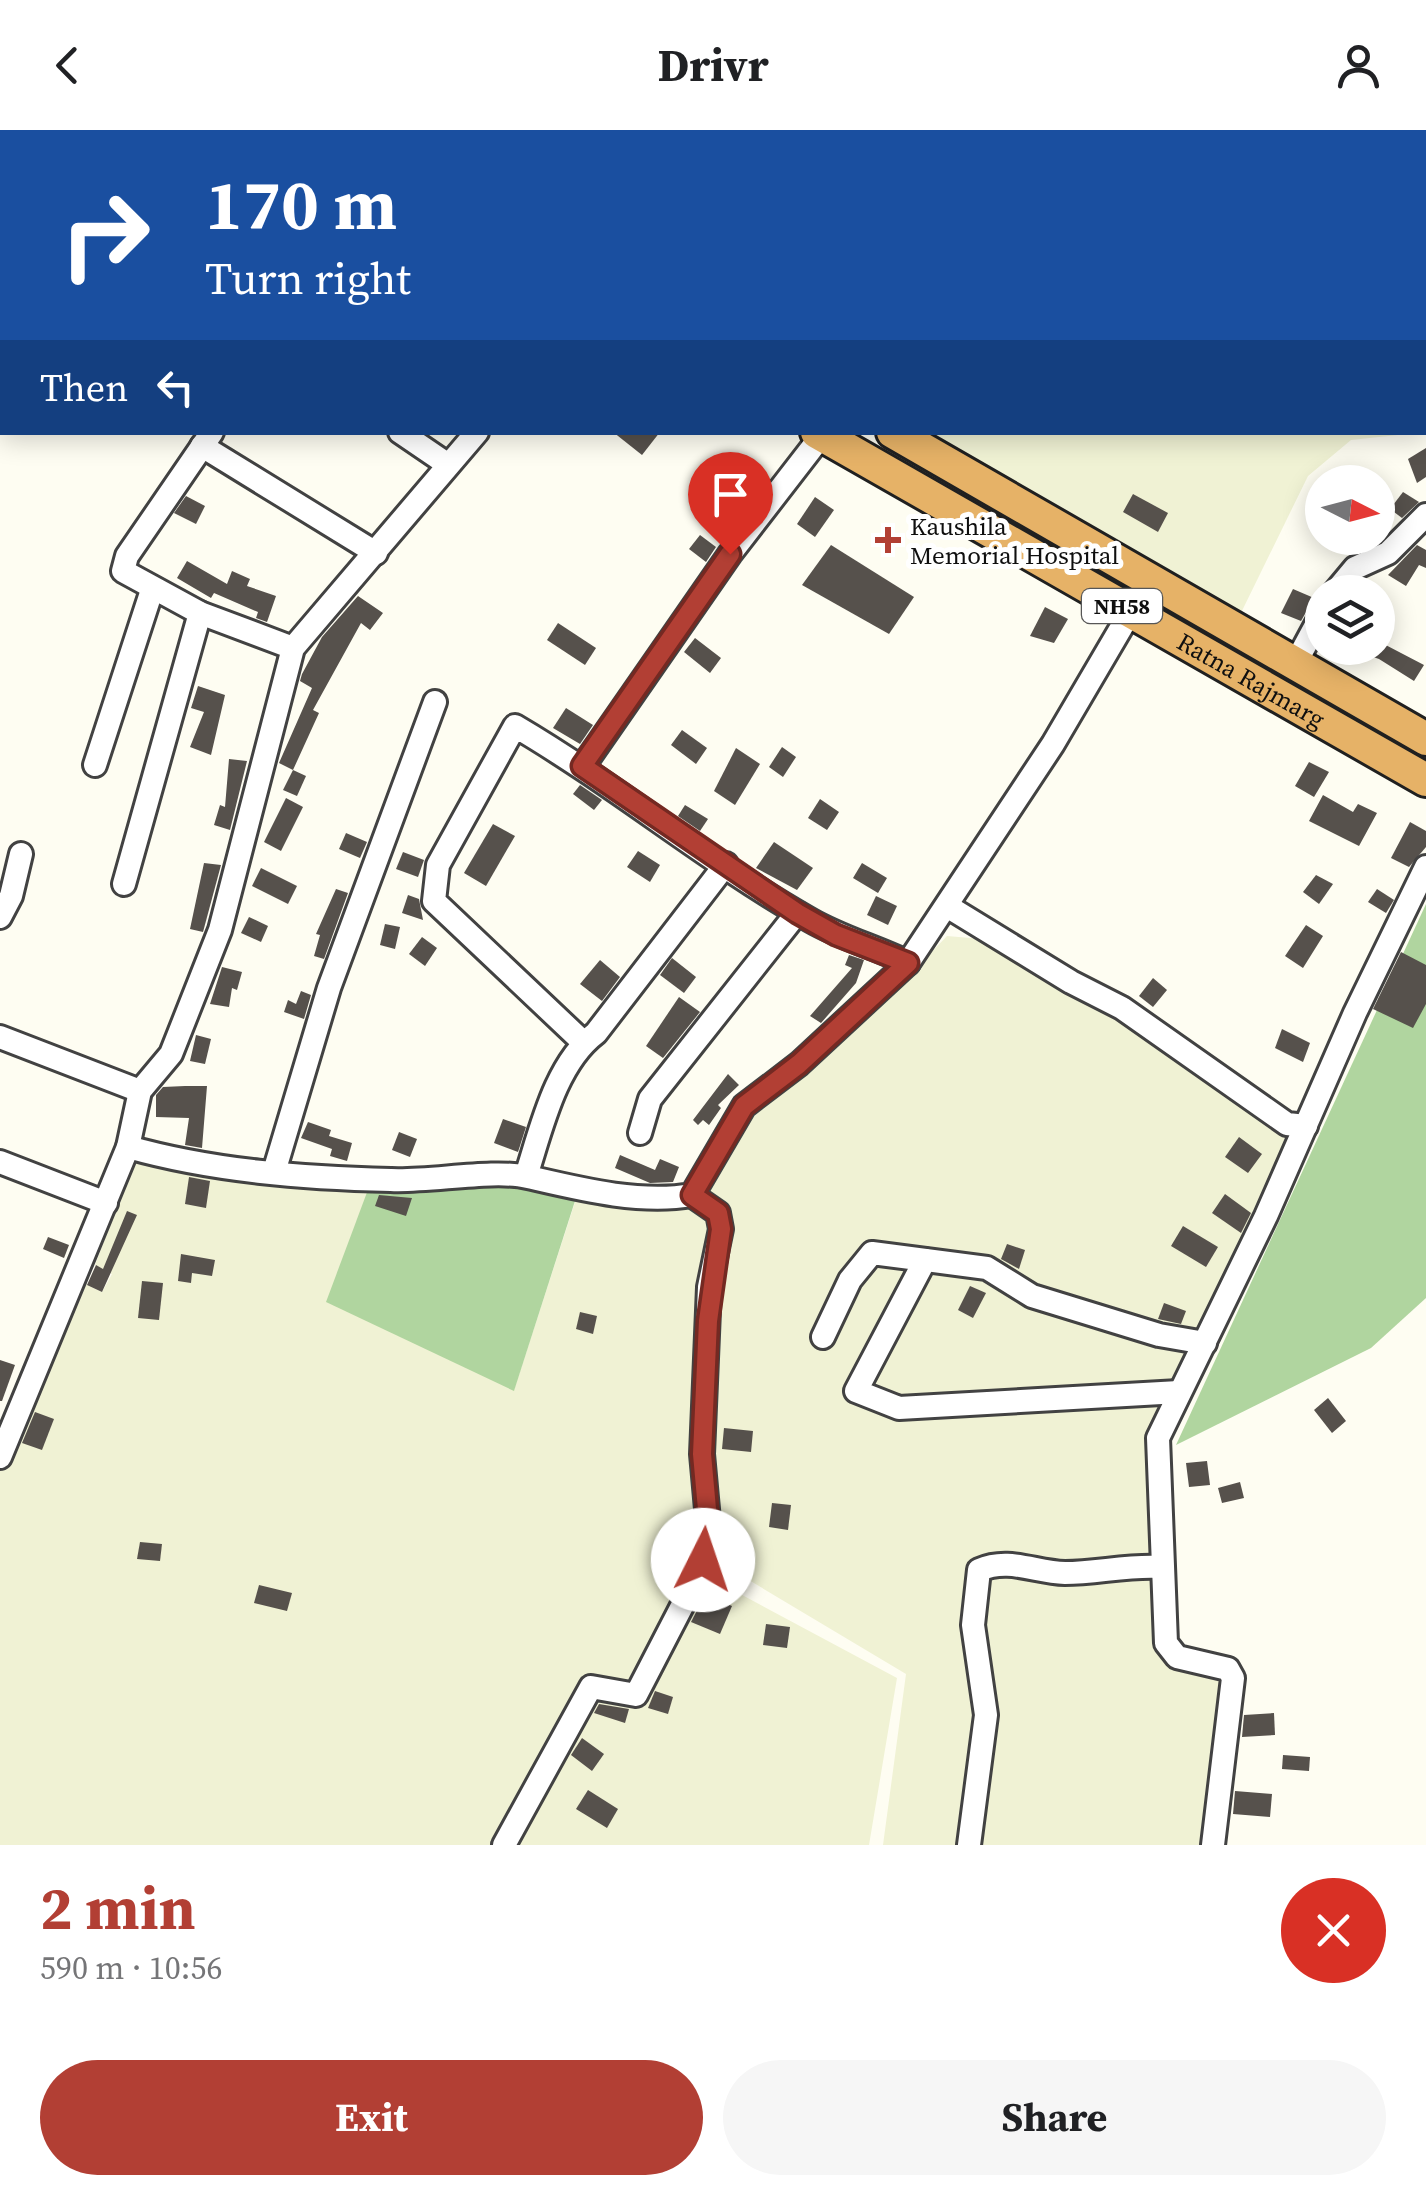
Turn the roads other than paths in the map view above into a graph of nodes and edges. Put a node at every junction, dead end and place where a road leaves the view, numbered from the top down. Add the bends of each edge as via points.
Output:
1 (404, 435) edge
2 (474, 435) edge
3 (819, 435) edge
4 (822, 435) edge
5 (898, 435) edge
6 (207, 439) edge
7 (448, 464) junction
8 (1426, 515) edge
9 (376, 554) junction
10 (1349, 575) edge
11 (152, 590) junction
12 (1130, 612) junction
13 (200, 614) junction
14 (1305, 646) edge
15 (292, 648) junction
16 (1294, 666) junction
17 (435, 702) dead end
18 (1426, 739) edge
19 (96, 765) dead end
20 (582, 766) junction
21 (1426, 780) edge
22 (20, 854) dead end
23 (726, 864) junction
24 (1426, 867) edge
25 (124, 884) dead end
26 (947, 906) junction
27 (797, 913) junction
28 (0, 916) edge
29 (908, 963) junction
30 (0, 1037) edge
31 (584, 1042) junction
32 (140, 1091) junction
33 (1306, 1126) junction
34 (640, 1133) dead end
35 (128, 1146) junction
36 (0, 1162) edge
37 (274, 1172) junction
38 (526, 1176) junction
39 (692, 1195) junction
40 (106, 1203) junction
41 (924, 1260) junction
42 (823, 1337) dead end
43 (1204, 1343) junction
44 (1179, 1392) junction
45 (0, 1395) edge
46 (23, 1404) junction
47 (0, 1457) edge
48 (1160, 1567) junction
49 (504, 1845) edge
50 (970, 1845) edge
51 (1214, 1845) edge

1 - 7 street
2 - 7 street
3 - 20 street
4 - 12 highway, Ratna Rajmarg / NH58
5 - 16 highway, Ratna Rajmarg / NH58
6 - 9 street
6 - 11 street via 127,556 123,572
7 - 9 street
8 - 10 street via 1388,553
9 - 15 street
11 - 13 street
11 - 19 street
12 - 21 highway, Ratna Rajmarg / NH58
12 - 26 street
13 - 15 street
13 - 25 street
14 - 16 street
15 - 32 street via 220,930 171,1054
16 - 18 highway, Ratna Rajmarg / NH58
17 - 37 street via 329,988
20 - 23 street
20 - 31 street via 515,726 438,865 434,901
22 - 28 street
23 - 27 street
23 - 31 street
24 - 33 street
26 - 29 street
26 - 33 street via 1122,1008 1288,1124
27 - 29 street
27 - 34 street via 650,1099
29 - 39 street via 744,1106
30 - 32 street
31 - 38 street via 550,1103
32 - 35 street
33 - 43 street
35 - 37 street via 187,1164
35 - 40 street
36 - 40 street
37 - 38 street via 393,1180
38 - 39 street via 644,1200
39 - 49 street via 718,1213 721,1229 709,1287 702,1454 709,1531 703,1560 636,1695 591,1687
40 - 46 street
41 - 42 street via 872,1253 850,1280
41 - 43 street via 988,1268 1032,1296
41 - 44 street via 856,1391 899,1408
43 - 44 street
44 - 48 street via 1158,1438
45 - 46 street
46 - 47 street
48 - 50 street via 1059,1573 994,1564 979,1570 972,1625 986,1714
48 - 51 street via 1166,1644 1177,1657 1228,1669 1233,1678

